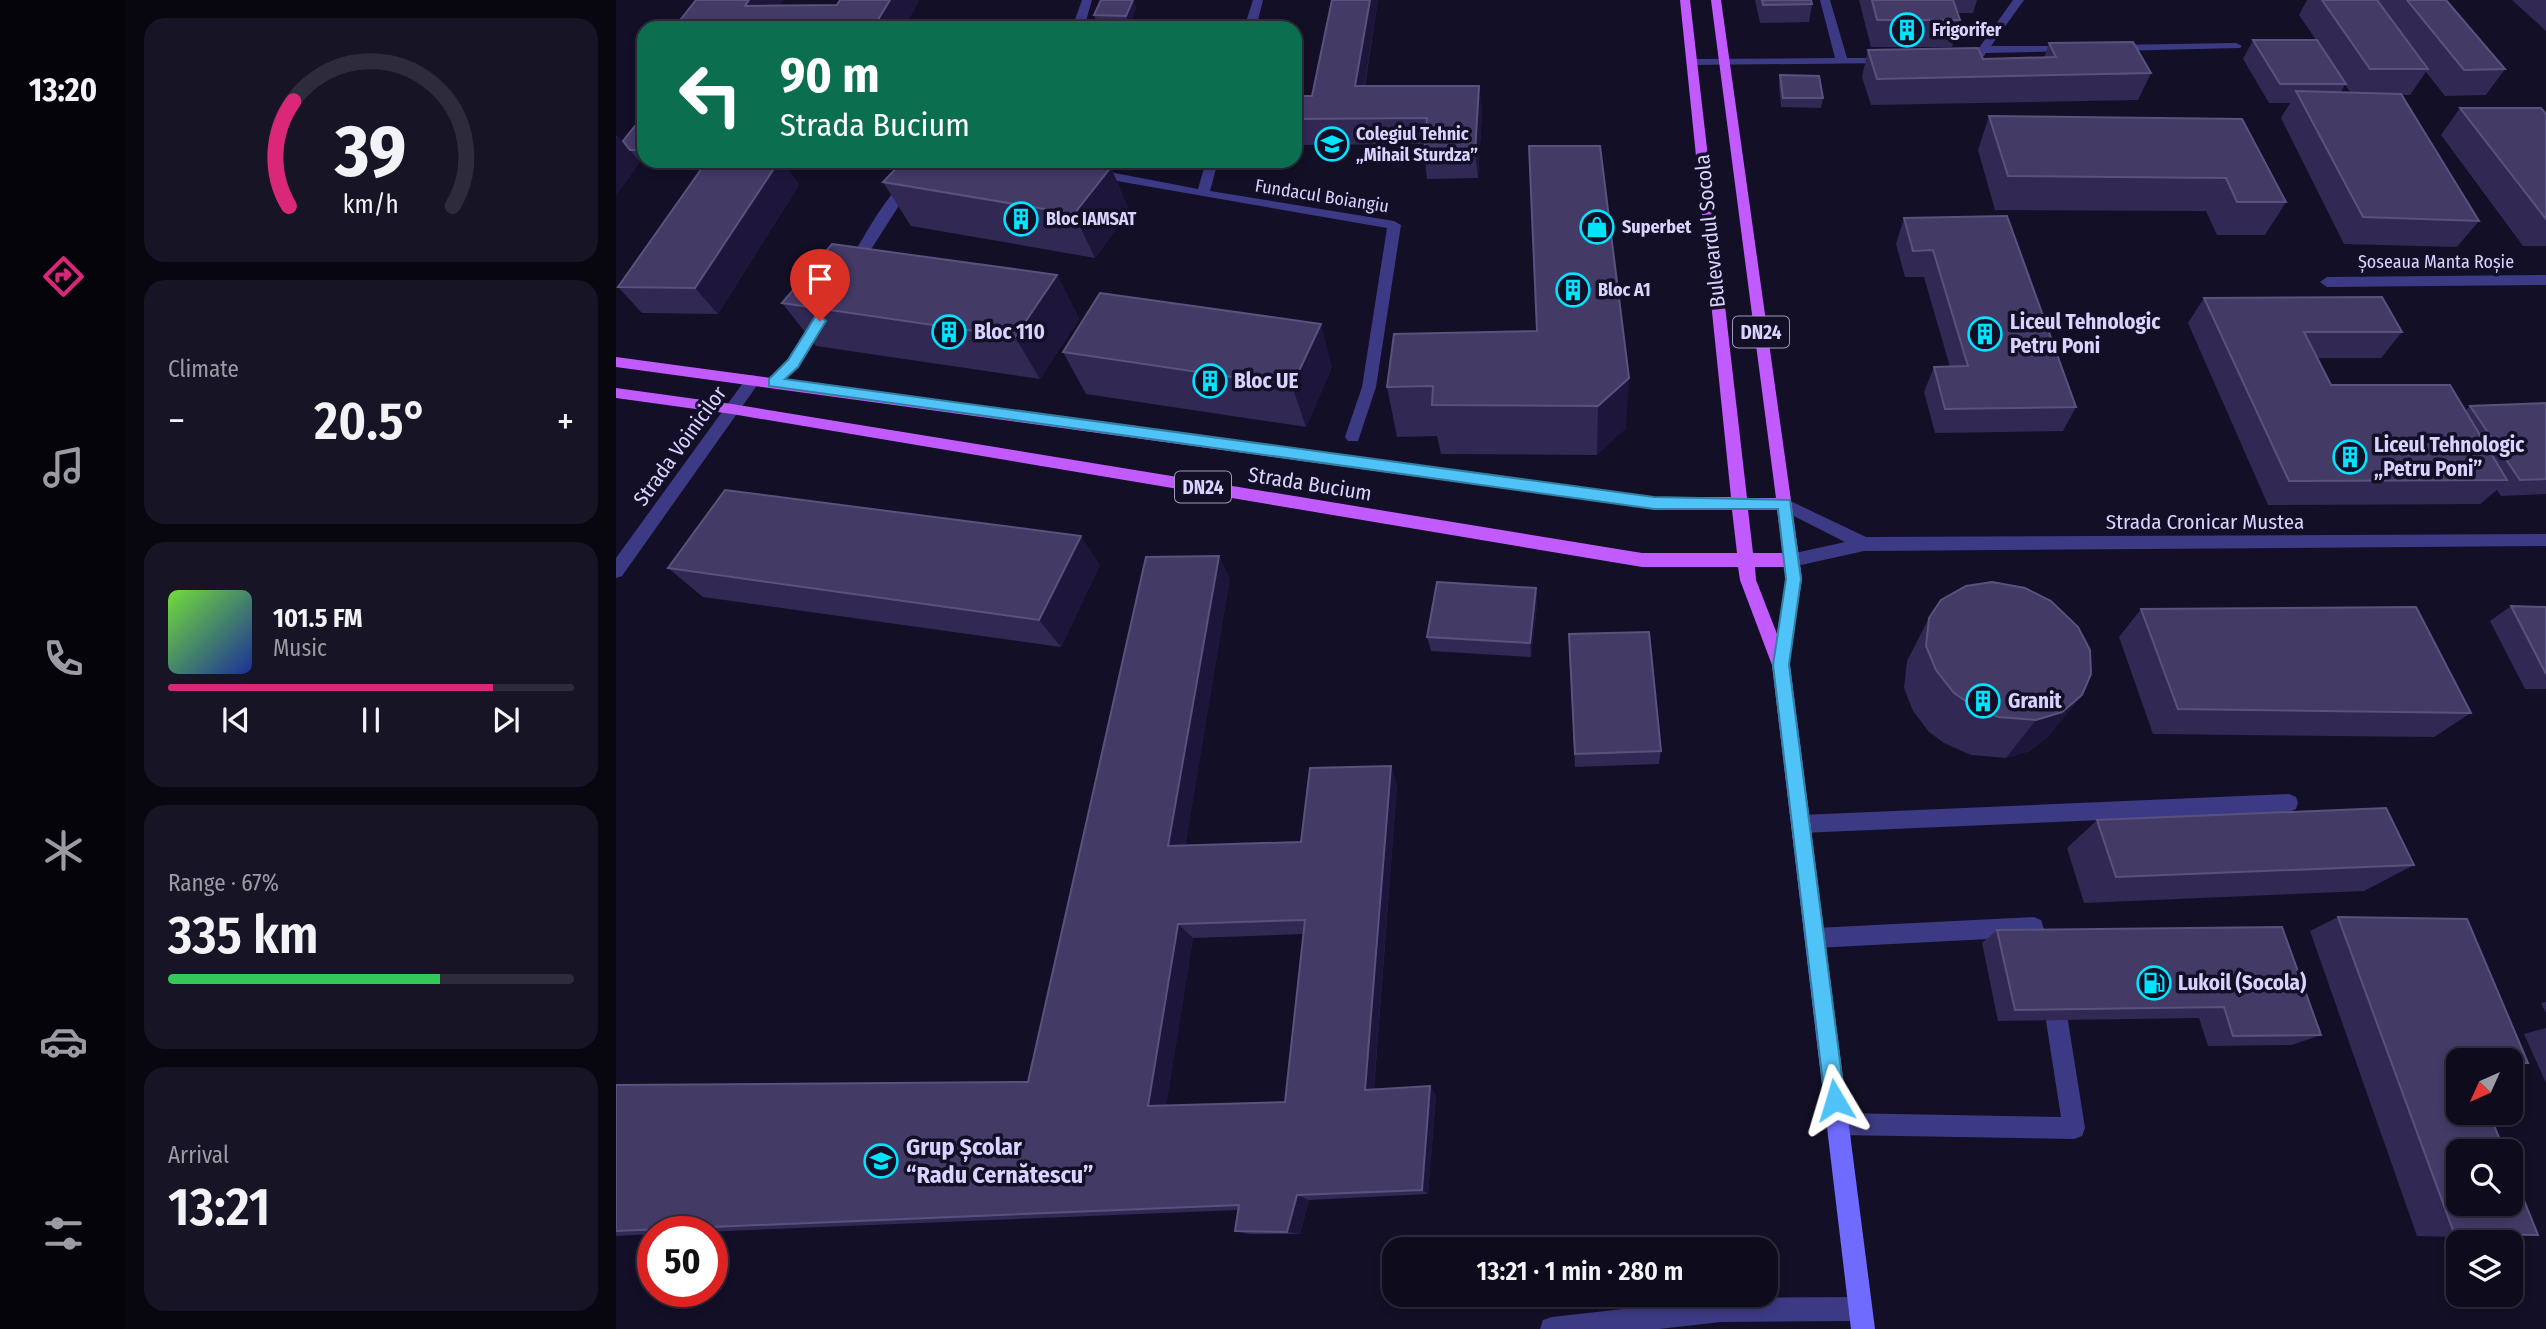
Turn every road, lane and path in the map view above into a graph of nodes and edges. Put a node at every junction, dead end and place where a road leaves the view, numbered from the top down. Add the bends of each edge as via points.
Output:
1 (1087, 0) edge
2 (1258, 0) edge
3 (1685, 0) edge
4 (1716, 0) edge
5 (1825, 0) edge
6 (2019, 0) edge
7 (1080, 21) edge
8 (1252, 21) edge
9 (2236, 46) dead end
10 (2090, 48) edge
11 (2103, 48) edge
12 (1983, 50) junction
13 (1842, 61) junction
14 (1895, 61) edge
15 (1692, 62) junction
16 (1725, 62) junction
17 (1948, 62) edge
18 (925, 168) edge
19 (1210, 168) edge
20 (1084, 171) edge
21 (1203, 194) junction
22 (2546, 280) edge
23 (2327, 282) dead end
24 (843, 284) edge
25 (828, 306) edge
26 (616, 362) edge
27 (753, 380) junction
28 (774, 383) junction
29 (616, 393) edge
30 (732, 409) junction
31 (1353, 437) dead end
32 (1740, 504) junction
33 (1784, 504) junction
34 (2546, 540) edge
35 (1864, 544) junction
36 (1792, 559) junction
37 (1746, 560) junction
38 (616, 570) edge
39 (1781, 665) junction
40 (2289, 803) dead end
41 (1801, 824) junction
42 (1815, 938) junction
43 (2038, 942) edge
44 (2057, 1021) edge
45 (1838, 1124) junction
46 (1862, 1319) edge
47 (1552, 1329) edge

1 - 7 street
2 - 8 street
3 - 15 main road, Bulevardul Socola / DN24
4 - 16 main road, Bulevardul Socola / DN24
5 - 13 street
6 - 12 street
9 - 11 street
10 - 12 street
12 - 17 street via 1974,62
13 - 14 street
13 - 16 street
15 - 16 street
15 - 32 main road, Bulevardul Socola / DN24
16 - 33 main road, Bulevardul Socola / DN24
18 - 24 street via 900,193
19 - 21 street
20 - 21 street, Fundacul Boiangiu
21 - 31 street, Fundacul Boiangiu via 1394,225 1369,387
22 - 23 street, Șoseaua Manta Roșie
25 - 28 street via 793,363
26 - 27 main road, Strada Bucium / DN24
27 - 28 main road, Strada Bucium / DN24
27 - 30 street, Strada Voinicilor
28 - 32 main road, Strada Bucium / DN24 via 1654,503
29 - 30 main road, Strada Bucium / DN24
30 - 37 main road, Strada Bucium / DN24 via 1642,560
30 - 38 street, Strada Voinicilor
32 - 33 main road, Strada Bucium / DN24
32 - 37 main road, Bulevardul Socola / DN24
33 - 35 street, Strada Cronicar Mustea
33 - 36 main road, Bulevardul Socola / DN24
34 - 35 street, Strada Cronicar Mustea
35 - 36 street, Strada Cronicar Mustea
36 - 37 main road, Strada Bucium / DN24
36 - 39 main road, Bulevardul Socola / DN24 via 1794,579
37 - 39 main road, Bulevardul Socola / DN24 via 1748,580
39 - 41 main road, Bulevardul Socola / DN24
40 - 41 street
41 - 42 main road, Bulevardul Socola / DN24
42 - 43 street via 2034,927
42 - 45 main road, Bulevardul Socola / DN24
44 - 45 street via 2074,1128
45 - 46 main road, Bulevardul Socola / DN24
46 - 47 street via 1721,1310

